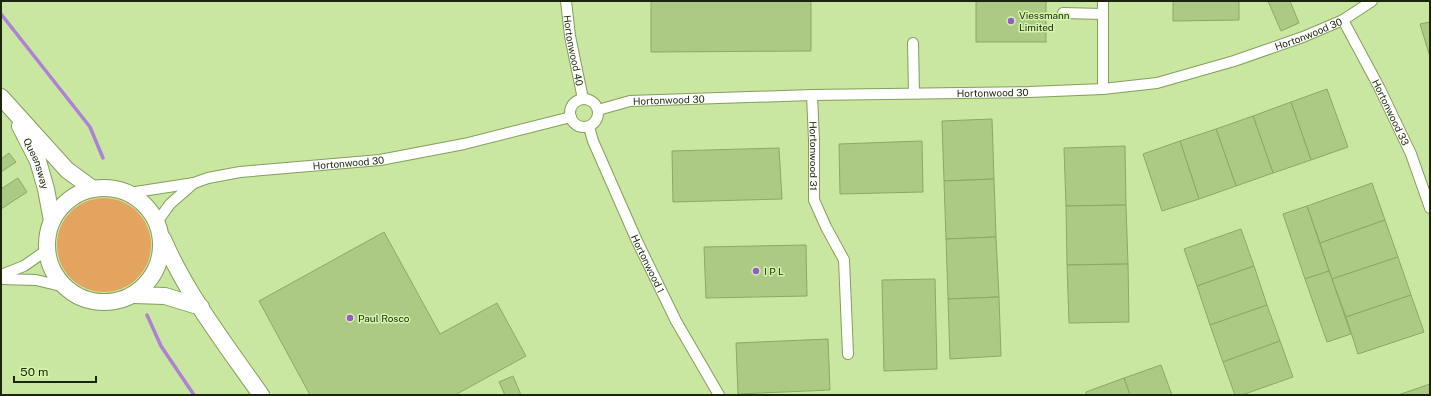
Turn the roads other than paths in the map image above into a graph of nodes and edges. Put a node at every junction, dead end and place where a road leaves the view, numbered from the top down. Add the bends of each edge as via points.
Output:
1 (566, 1) edge
2 (1103, 1) edge
3 (1372, 1) edge
4 (1063, 13) dead end
5 (1103, 14) junction
6 (1343, 20) junction
7 (913, 43) dead end
8 (1103, 89) junction
9 (914, 93) junction
10 (812, 95) junction
11 (1, 97) edge
12 (583, 99) junction
13 (11, 109) junction
14 (598, 110) junction
15 (571, 117) junction
16 (589, 127) junction
17 (194, 183) junction
18 (93, 189) junction
19 (129, 193) junction
20 (1430, 208) edge
21 (52, 221) junction
22 (159, 227) junction
23 (47, 250) junction
24 (1, 275) edge
25 (1, 279) edge
26 (65, 287) junction
27 (133, 295) junction
28 (201, 307) junction
29 (848, 354) dead end
30 (261, 395) edge
31 (719, 395) edge

1 - 12 street, Hortonwood 40 via 570,36
2 - 5 street
3 - 6 street, Hortonwood 30
4 - 5 street
5 - 8 street
6 - 8 street, Hortonwood 30 via 1234,61 1157,83
6 - 20 street, Hortonwood 33 via 1411,154
7 - 9 street
8 - 9 street, Hortonwood 30
9 - 10 street, Hortonwood 30
10 - 14 street, Hortonwood 30 via 630,101
10 - 29 street, Hortonwood 31 via 814,200 844,260
11 - 13 main road, Queensway
12 - 14 street via 594,103
12 - 15 street via 571,108
13 - 18 main road, Queensway via 67,170
13 - 21 main road, Queensway via 38,161
14 - 16 street via 598,118
15 - 16 street via 576,125
15 - 17 street, Hortonwood 30 via 464,144 380,160 240,172
16 - 31 street, Hortonwood 1 via 636,241 676,320
17 - 19 street, Hortonwood 30
17 - 22 street, Hortonwood 30 via 170,204
18 - 19 main road via 111,188
18 - 21 main road via 76,195 62,206
19 - 22 main road via 150,210
21 - 23 main road
22 - 27 main road via 161,256 151,278
22 - 28 main road via 173,261
23 - 24 street via 24,266
23 - 26 main road via 50,264
25 - 26 street via 36,280
26 - 27 main road via 82,298 94,301 119,300
27 - 28 main road via 165,296
28 - 30 main road

